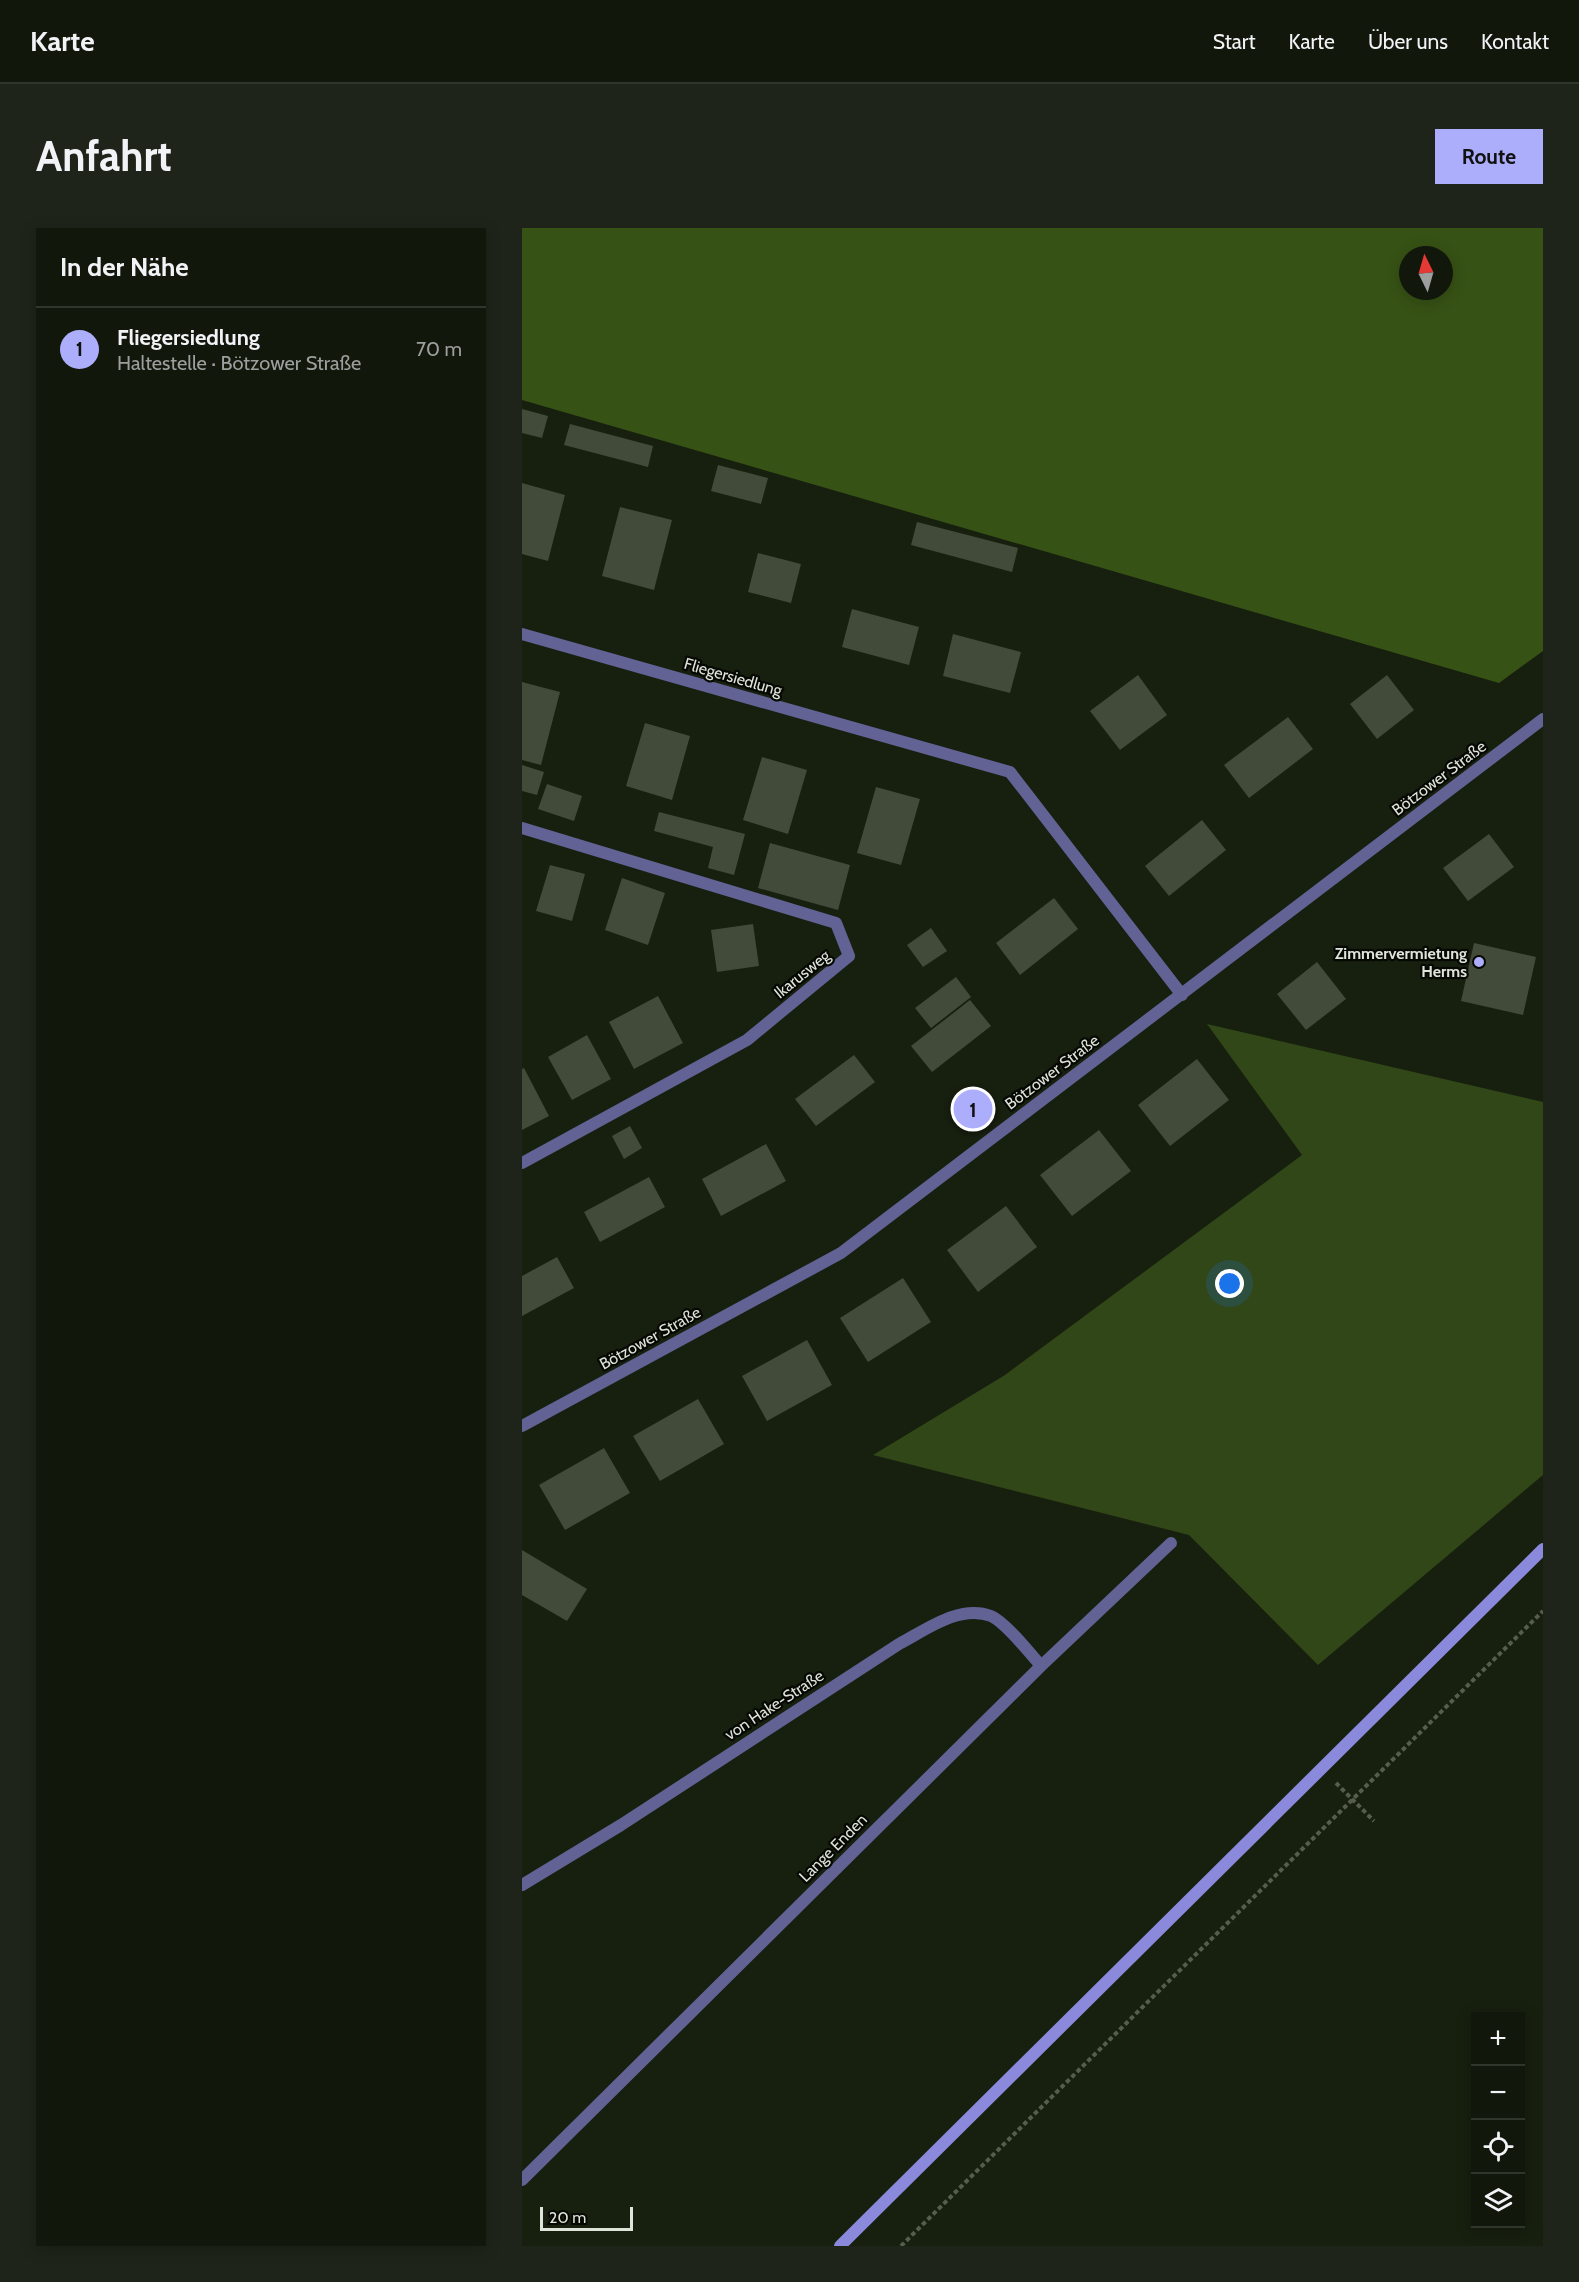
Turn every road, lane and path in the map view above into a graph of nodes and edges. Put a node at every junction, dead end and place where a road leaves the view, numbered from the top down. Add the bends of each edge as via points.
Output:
1 (522, 634) edge
2 (1543, 719) edge
3 (522, 828) edge
4 (1182, 995) junction
5 (522, 1163) edge
6 (522, 1426) edge
7 (1171, 1543) dead end
8 (1543, 1549) edge
9 (1543, 1611) edge
10 (1041, 1666) junction
11 (1322, 1769) junction
12 (1352, 1800) junction
13 (1374, 1821) dead end
14 (522, 1885) edge
15 (522, 2180) edge
16 (840, 2246) edge
17 (901, 2246) edge

1 - 4 street, Fliegersiedlung via 1010,772
2 - 4 street, Bötzower Straße
3 - 5 street, Ikarusweg via 836,923 849,957 747,1040
4 - 6 street, Bötzower Straße via 841,1253
7 - 10 street, Lange Enden
8 - 11 main road
9 - 12 path
10 - 14 street, von Hake-Straße via 992,1616 968,1612 944,1620 899,1644
10 - 15 street, Lange Enden
11 - 12 path
11 - 16 main road
12 - 13 path
12 - 17 path

